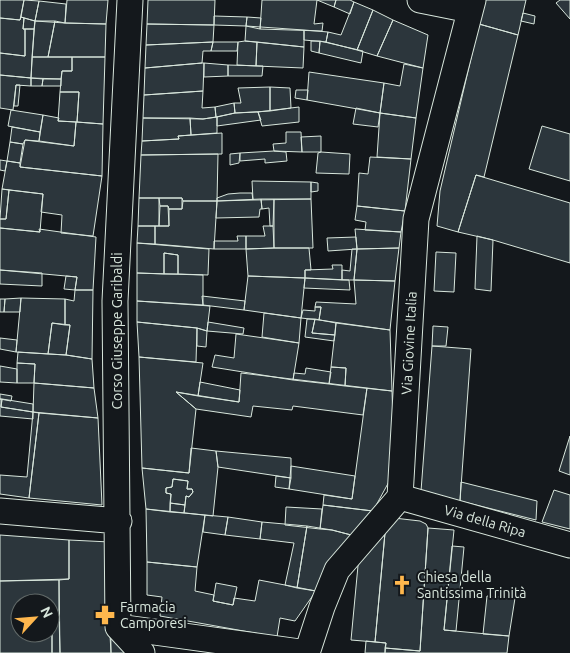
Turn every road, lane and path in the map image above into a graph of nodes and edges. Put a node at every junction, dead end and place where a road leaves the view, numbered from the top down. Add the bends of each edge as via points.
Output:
1 (130, 0) edge
2 (420, 0) edge
3 (471, 5) edge
4 (400, 497) junction
5 (0, 511) edge
6 (118, 521) junction
7 (570, 545) edge
8 (118, 627) junction
9 (142, 653) edge
10 (307, 653) edge

1 - 6 street, Corso Giuseppe Garibaldi via 115,301
2 - 3 street
3 - 4 street, Via Giovine Italia via 416,220
4 - 7 street, Via della Ripa
4 - 10 street via 337,570
5 - 6 street
6 - 8 street, Corso Giuseppe Garibaldi
8 - 9 street
8 - 10 street

